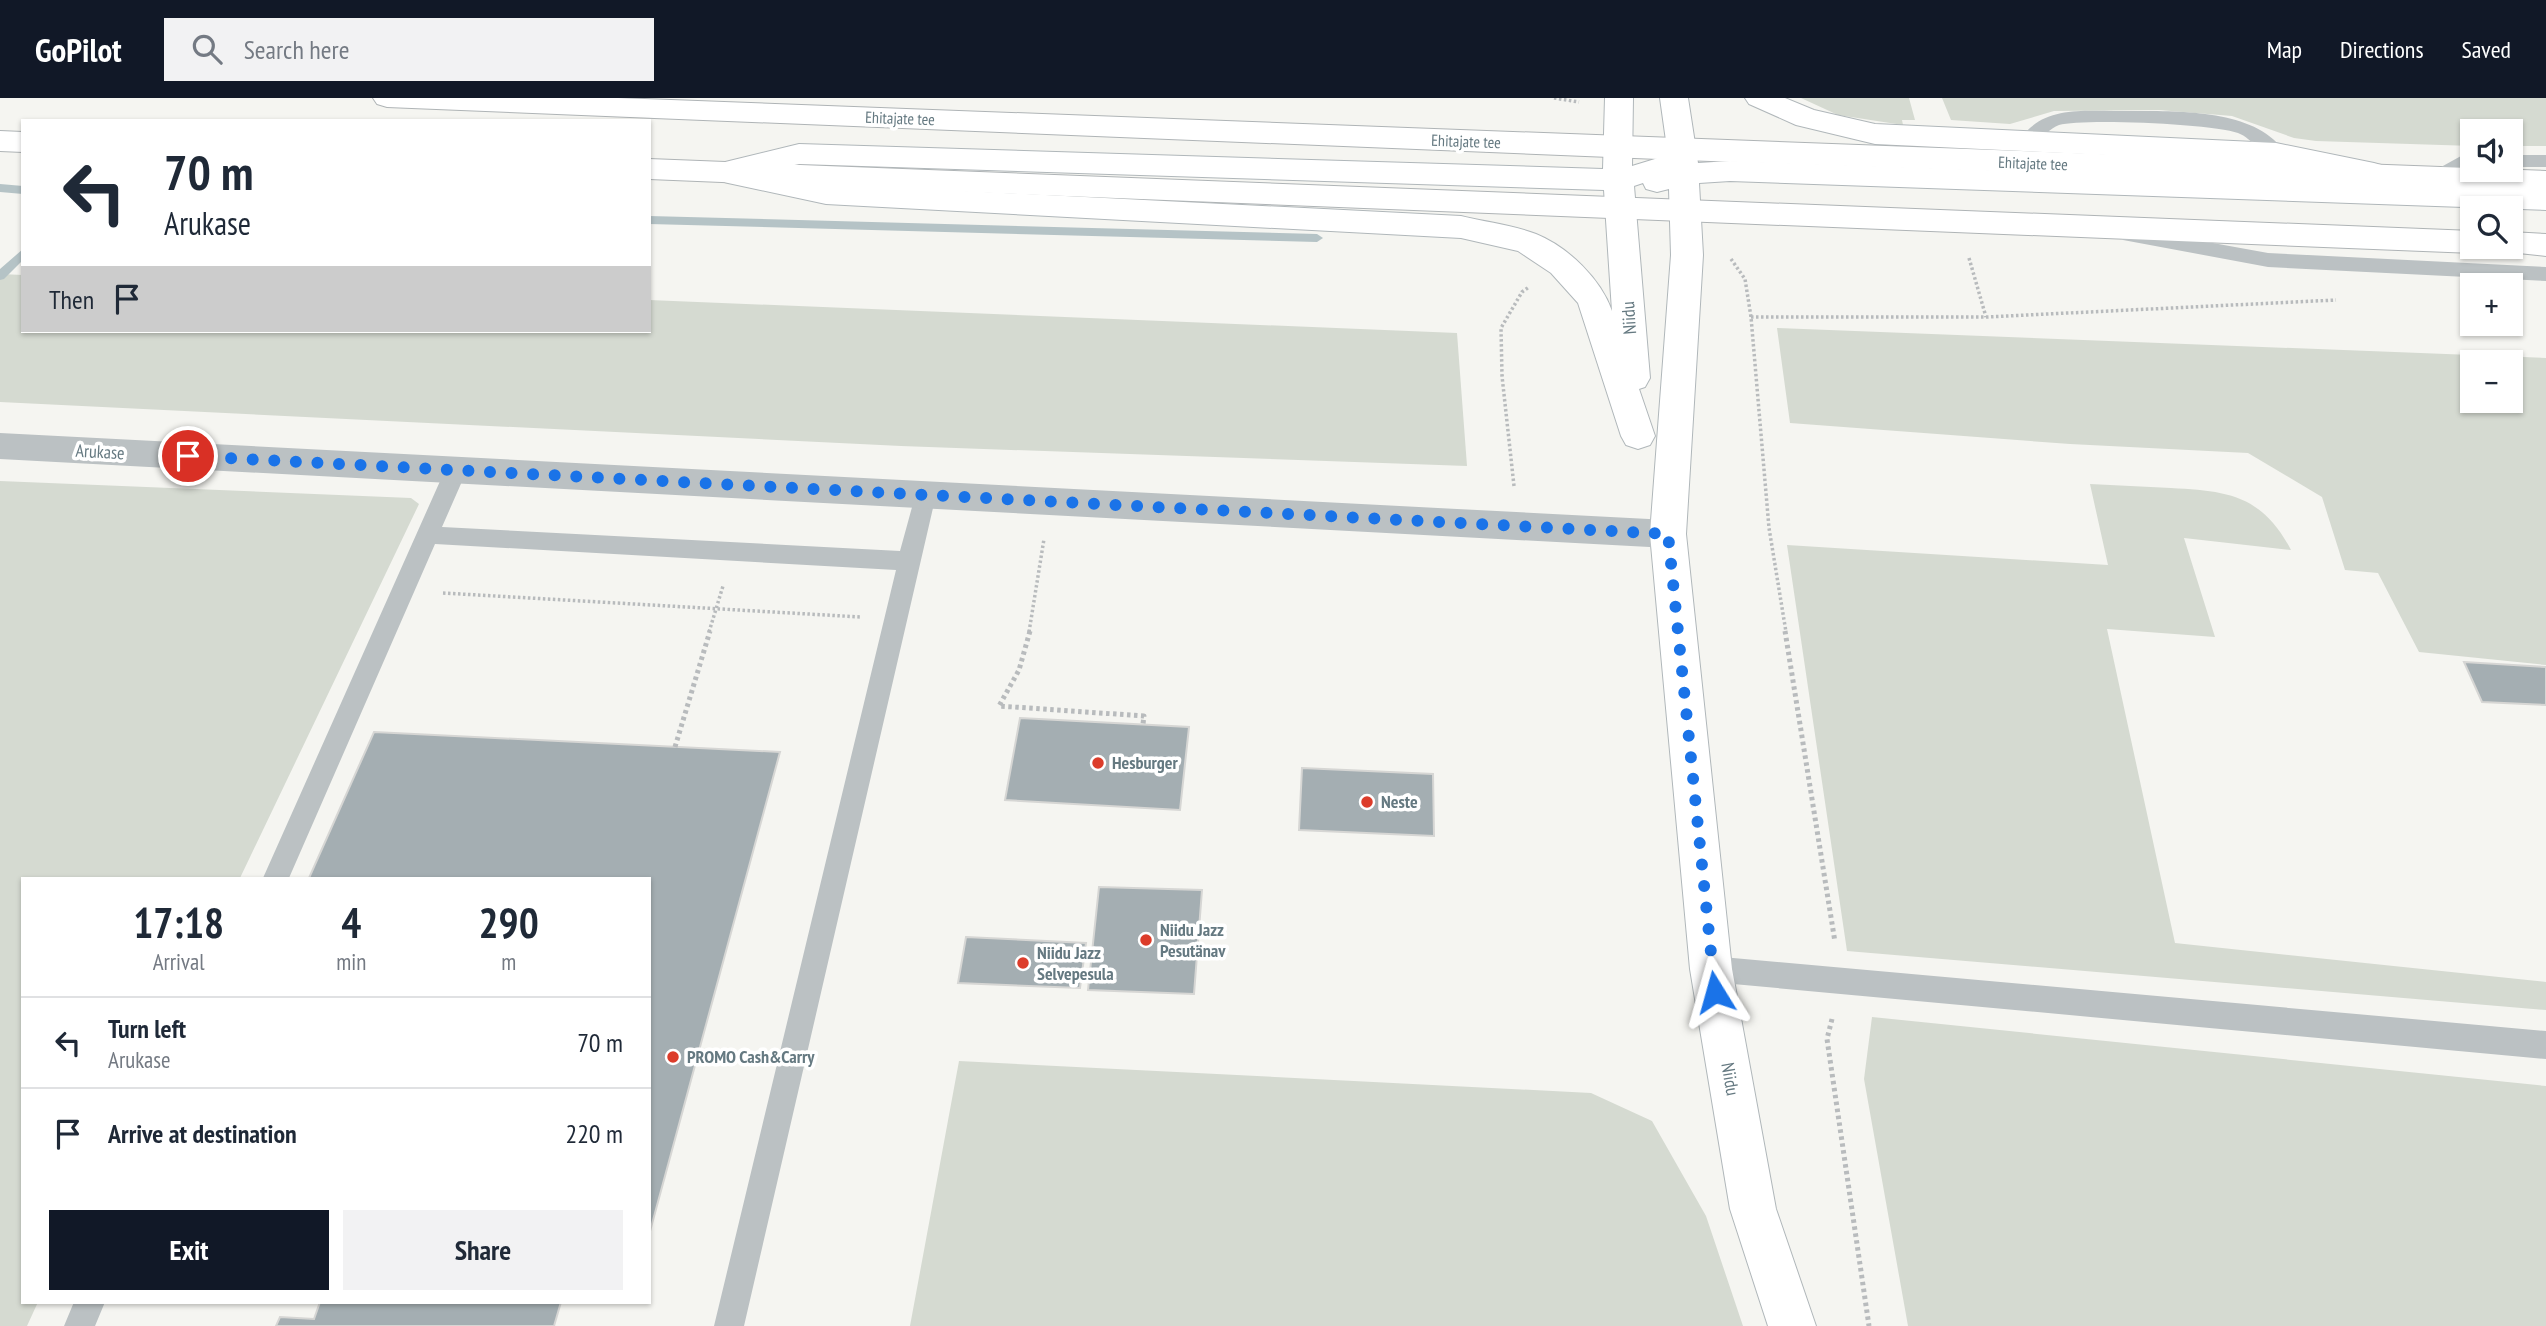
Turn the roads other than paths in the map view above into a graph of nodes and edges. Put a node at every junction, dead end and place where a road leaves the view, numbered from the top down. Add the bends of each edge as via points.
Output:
1 (387, 98) edge
2 (1619, 98) edge
3 (1674, 98) edge
4 (1759, 98) edge
5 (0, 141) edge
6 (21, 142) edge
7 (1615, 147) junction
8 (2523, 161) edge
9 (2546, 161) edge
10 (1683, 162) junction
11 (2460, 165) edge
12 (651, 169) edge
13 (723, 172) junction
14 (2386, 175) junction
15 (2440, 177) junction
16 (2546, 181) edge
17 (1620, 193) junction
18 (2546, 200) edge
19 (1685, 209) junction
20 (2081, 226) junction
21 (2460, 241) edge
22 (2523, 244) edge
23 (2546, 245) edge
24 (2546, 274) edge
25 (1638, 436) junction
26 (0, 446) edge
27 (456, 470) junction
28 (925, 495) junction
29 (1668, 534) junction
30 (427, 536) junction
31 (909, 561) junction
32 (276, 877) edge
33 (1711, 969) junction
34 (2546, 1045) edge
35 (89, 1304) edge
36 (79, 1326) edge
37 (729, 1326) edge
38 (1792, 1326) edge

1 - 7 main road, Ehitajate tee
2 - 7 main road, Niidu
3 - 10 main road, Niidu
4 - 14 main road via 1806,118 1875,134 2276,153
5 - 6 main road
7 - 10 main road, Ehitajate tee
7 - 17 main road, Niidu
8 - 9 lane
10 - 14 main road, Ehitajate tee
10 - 17 main road
10 - 18 main road via 1730,171
10 - 19 main road, Niidu
11 - 15 lane
12 - 13 main road
13 - 17 main road
13 - 25 main road via 826,194 1461,227 1527,242 1562,265 1592,299
14 - 15 main road, Ehitajate tee
15 - 16 main road, Ehitajate tee
17 - 19 main road
17 - 25 main road, Niidu
19 - 20 main road
19 - 29 main road, Niidu via 1687,255
20 - 21 main road
20 - 24 lane via 2267,260
22 - 23 main road
25 - 29 main road, Niidu
26 - 27 street, Arukase
27 - 28 street, Arukase
27 - 30 lane
28 - 29 street, Arukase
28 - 31 lane
29 - 33 main road, Niidu
30 - 31 lane
30 - 32 lane
31 - 37 lane
33 - 34 lane
33 - 38 main road, Niidu via 1753,1209
35 - 36 lane

